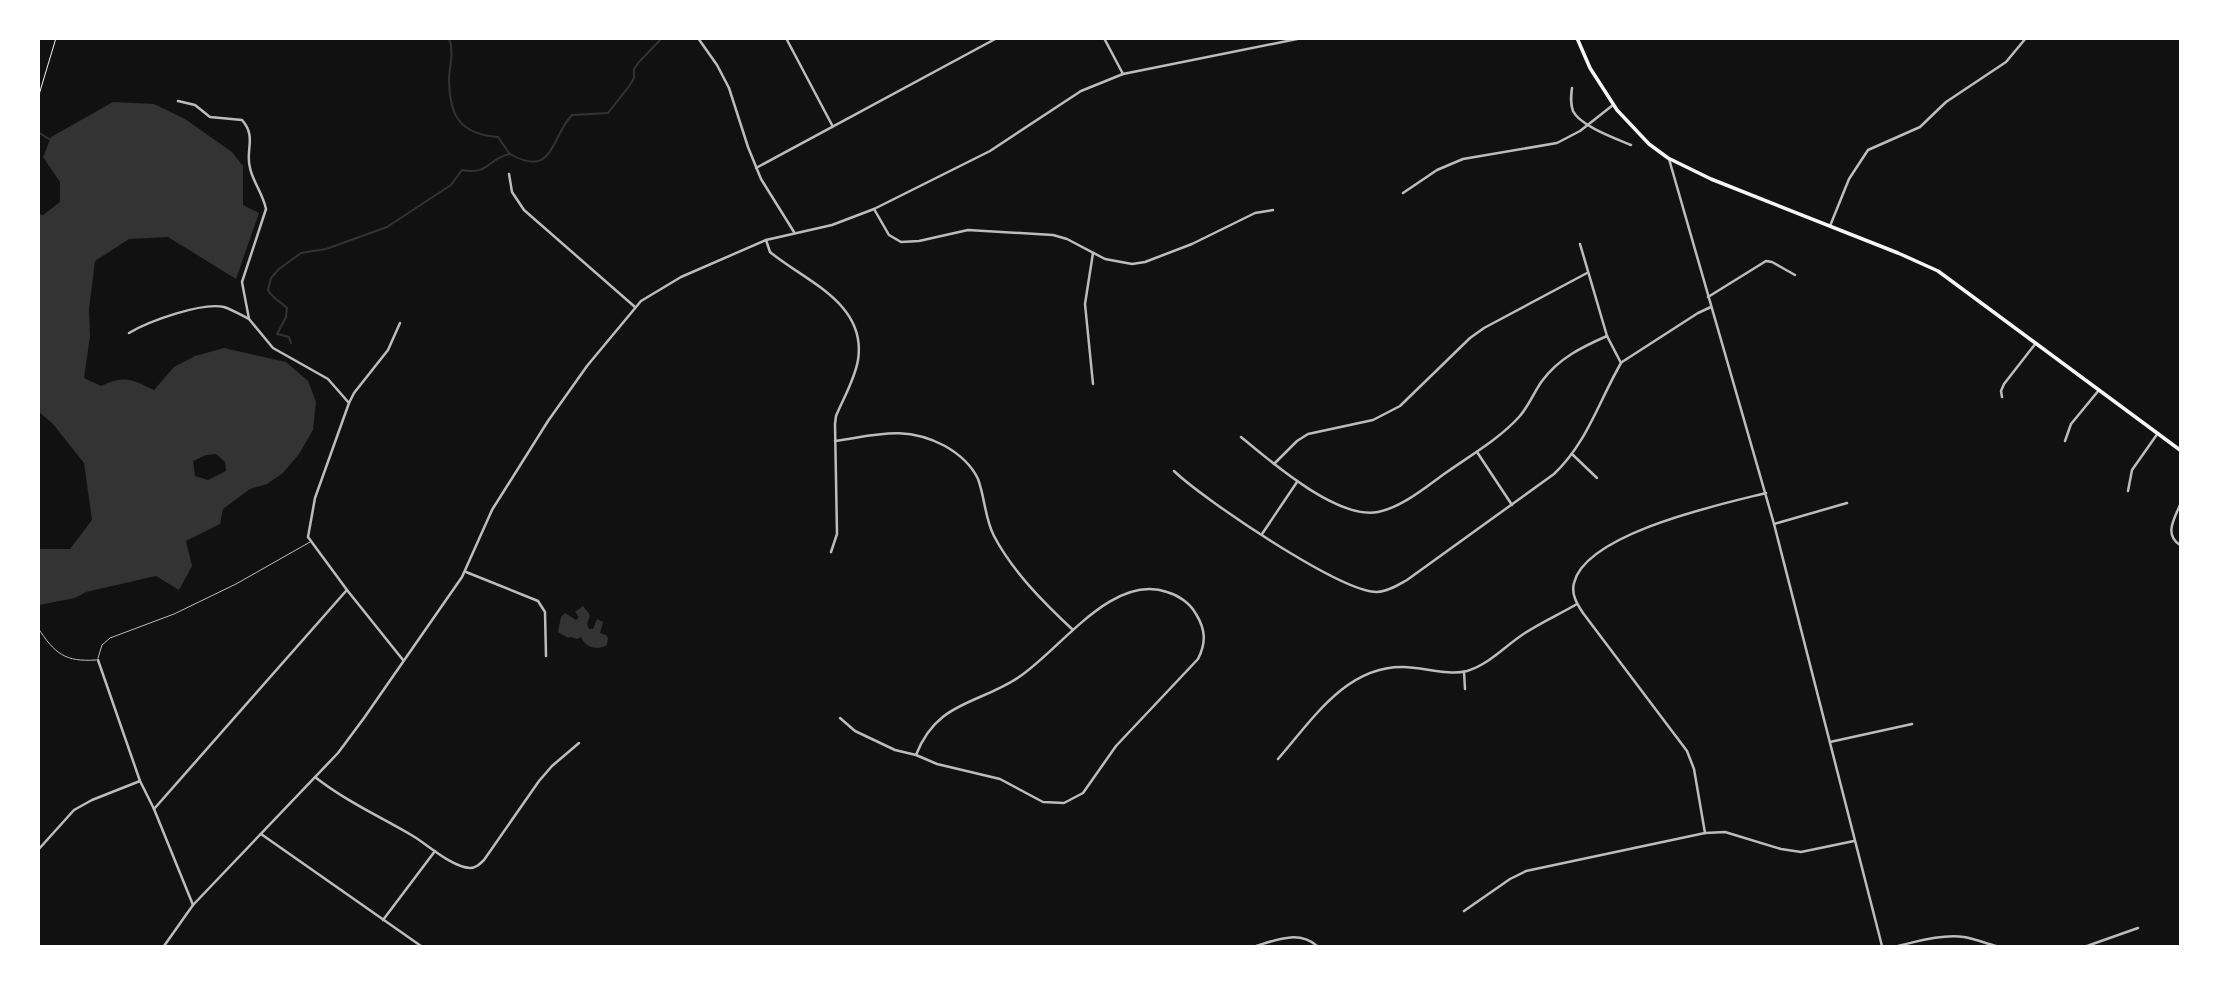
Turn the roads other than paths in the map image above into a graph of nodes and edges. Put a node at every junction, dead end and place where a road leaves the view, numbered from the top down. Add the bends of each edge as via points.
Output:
1 (698, 38) edge
2 (786, 38) edge
3 (998, 38) edge
4 (1104, 38) edge
5 (1279, 38) edge
6 (1302, 38) edge
7 (1577, 38) edge
8 (2026, 38) edge
9 (1280, 44) junction
10 (1123, 74) junction
11 (1572, 88) dead end
12 (178, 101) dead end
13 (1613, 105) junction
14 (1588, 124) junction
15 (833, 126) junction
16 (1632, 145) dead end
17 (1668, 158) junction
18 (756, 168) junction
19 (509, 174) dead end
20 (1403, 193) dead end
21 (874, 209) junction
22 (1273, 209) dead end
23 (1830, 226) junction
24 (794, 232) junction
25 (766, 240) junction
26 (1580, 244) dead end
27 (1093, 253) junction
28 (1589, 272) junction
29 (1796, 275) dead end
30 (1708, 297) junction
31 (635, 307) junction
32 (1711, 307) junction
33 (249, 319) junction
34 (400, 323) dead end
35 (129, 333) dead end
36 (1607, 336) junction
37 (2036, 343) junction
38 (1621, 363) junction
39 (1093, 384) dead end
40 (2099, 390) junction
41 (2002, 397) dead end
42 (349, 403) junction
43 (2158, 433) junction
44 (1241, 438) dead end
45 (835, 441) junction
46 (2065, 441) dead end
47 (2180, 450) edge
48 (1477, 451) junction
49 (1573, 455) junction
50 (1274, 464) junction
51 (1174, 471) dead end
52 (1597, 478) dead end
53 (1298, 481) junction
54 (2128, 491) dead end
55 (1766, 493) junction
56 (1847, 503) dead end
57 (1512, 505) junction
58 (2180, 505) edge
59 (1774, 524) junction
60 (1262, 534) junction
61 (311, 542) junction
62 (2180, 545) edge
63 (831, 552) dead end
64 (466, 572) junction
65 (347, 590) junction
66 (1577, 604) junction
67 (38, 628) edge
68 (1073, 630) junction
69 (546, 656) dead end
70 (98, 660) junction
71 (404, 660) junction
72 (1464, 672) junction
73 (1465, 689) dead end
74 (840, 718) dead end
75 (1912, 724) dead end
76 (1830, 742) junction
77 (579, 743) dead end
78 (916, 755) junction
79 (1278, 759) dead end
80 (315, 777) junction
81 (140, 781) junction
82 (154, 809) junction
83 (1704, 833) junction
84 (261, 834) junction
85 (1854, 841) junction
86 (38, 849) edge
87 (435, 851) junction
88 (193, 905) junction
89 (1464, 911) dead end
90 (383, 920) junction
91 (2138, 928) dead end
92 (164, 947) edge
93 (421, 947) edge
94 (1255, 947) edge
95 (1317, 947) edge
96 (1882, 947) edge
97 (1898, 947) edge
98 (1996, 947) edge
99 (2087, 947) edge

1 - 18 street via 729,88
2 - 15 street
3 - 15 street
4 - 10 street
5 - 9 street
6 - 9 street
7 - 13 main road
8 - 23 street via 2006,62 1947,102 1920,127 1868,150 1849,179
9 - 10 street
10 - 21 street via 1081,91 990,151
11 - 14 street via 1573,110
12 - 33 street via 195,105 211,117 242,120 248,129 249,165 267,209 242,282
13 - 14 street
13 - 17 main road
14 - 16 street
14 - 20 street via 1557,143 1463,159
15 - 18 street
17 - 23 main road
17 - 30 street
18 - 24 street
19 - 31 street via 512,192 524,210
21 - 24 street via 832,225
21 - 27 street via 889,235 901,242 968,230 1062,237
22 - 27 street via 1145,262 1126,264
23 - 37 main road via 1938,271
24 - 25 street
25 - 31 street via 681,277
25 - 45 street via 779,260 839,303 854,326 858,359 836,416
26 - 28 street
27 - 39 street via 1085,304
28 - 36 street
28 - 50 street via 1477,333 1387,414 1308,434
29 - 30 street via 1766,261
30 - 32 street
31 - 64 street via 587,366 521,464 492,510
32 - 38 street
32 - 55 street
33 - 35 street via 209,306 156,319
33 - 42 street via 273,348 328,379
34 - 42 street via 388,350
36 - 38 street
36 - 48 street via 1555,366 1520,416
37 - 40 main road
37 - 41 street via 2004,384
38 - 49 street
40 - 43 main road
40 - 46 street via 2071,424
42 - 61 street via 315,498 308,531
43 - 47 main road
43 - 54 street via 2132,470
44 - 50 street
45 - 63 street via 837,534
45 - 68 street via 916,434 960,455 977,478 1002,549 1049,608
48 - 53 street via 1408,499 1376,513 1342,507
48 - 57 street
49 - 52 street
49 - 57 street
50 - 53 street
51 - 60 street
53 - 60 street
55 - 59 street
55 - 66 street via 1646,527 1614,544 1588,562 1574,580
56 - 59 street
57 - 60 street via 1407,580 1384,591 1375,592 1331,575
58 - 62 street via 2171,533
59 - 76 street
61 - 65 street
61 - 70 lane via 174,614 110,638 102,645
64 - 69 street via 542,605
64 - 71 street
65 - 71 street
65 - 82 street
66 - 72 street
66 - 83 street via 1687,751
67 - 70 lane via 67,659
68 - 78 street via 1020,676 943,715
68 - 78 street via 1115,598 1152,589 1173,594 1193,608 1205,638 1198,659 1116,746 1083,793 1064,803 1044,802 1000,779
70 - 81 street
71 - 80 street via 343,746
72 - 73 street
72 - 79 street via 1392,667 1355,679 1334,695
74 - 78 street via 855,731
75 - 76 street
76 - 85 street
77 - 87 street via 539,781 478,866 468,868
80 - 84 street
80 - 87 street
81 - 82 street
81 - 86 street via 74,810
82 - 88 street
83 - 85 street via 1726,832 1801,852
83 - 89 street via 1526,871
84 - 88 street
84 - 90 street
85 - 96 street
87 - 90 street
88 - 92 street
90 - 93 street
91 - 99 street
94 - 95 street via 1299,937
97 - 98 street via 1954,937

